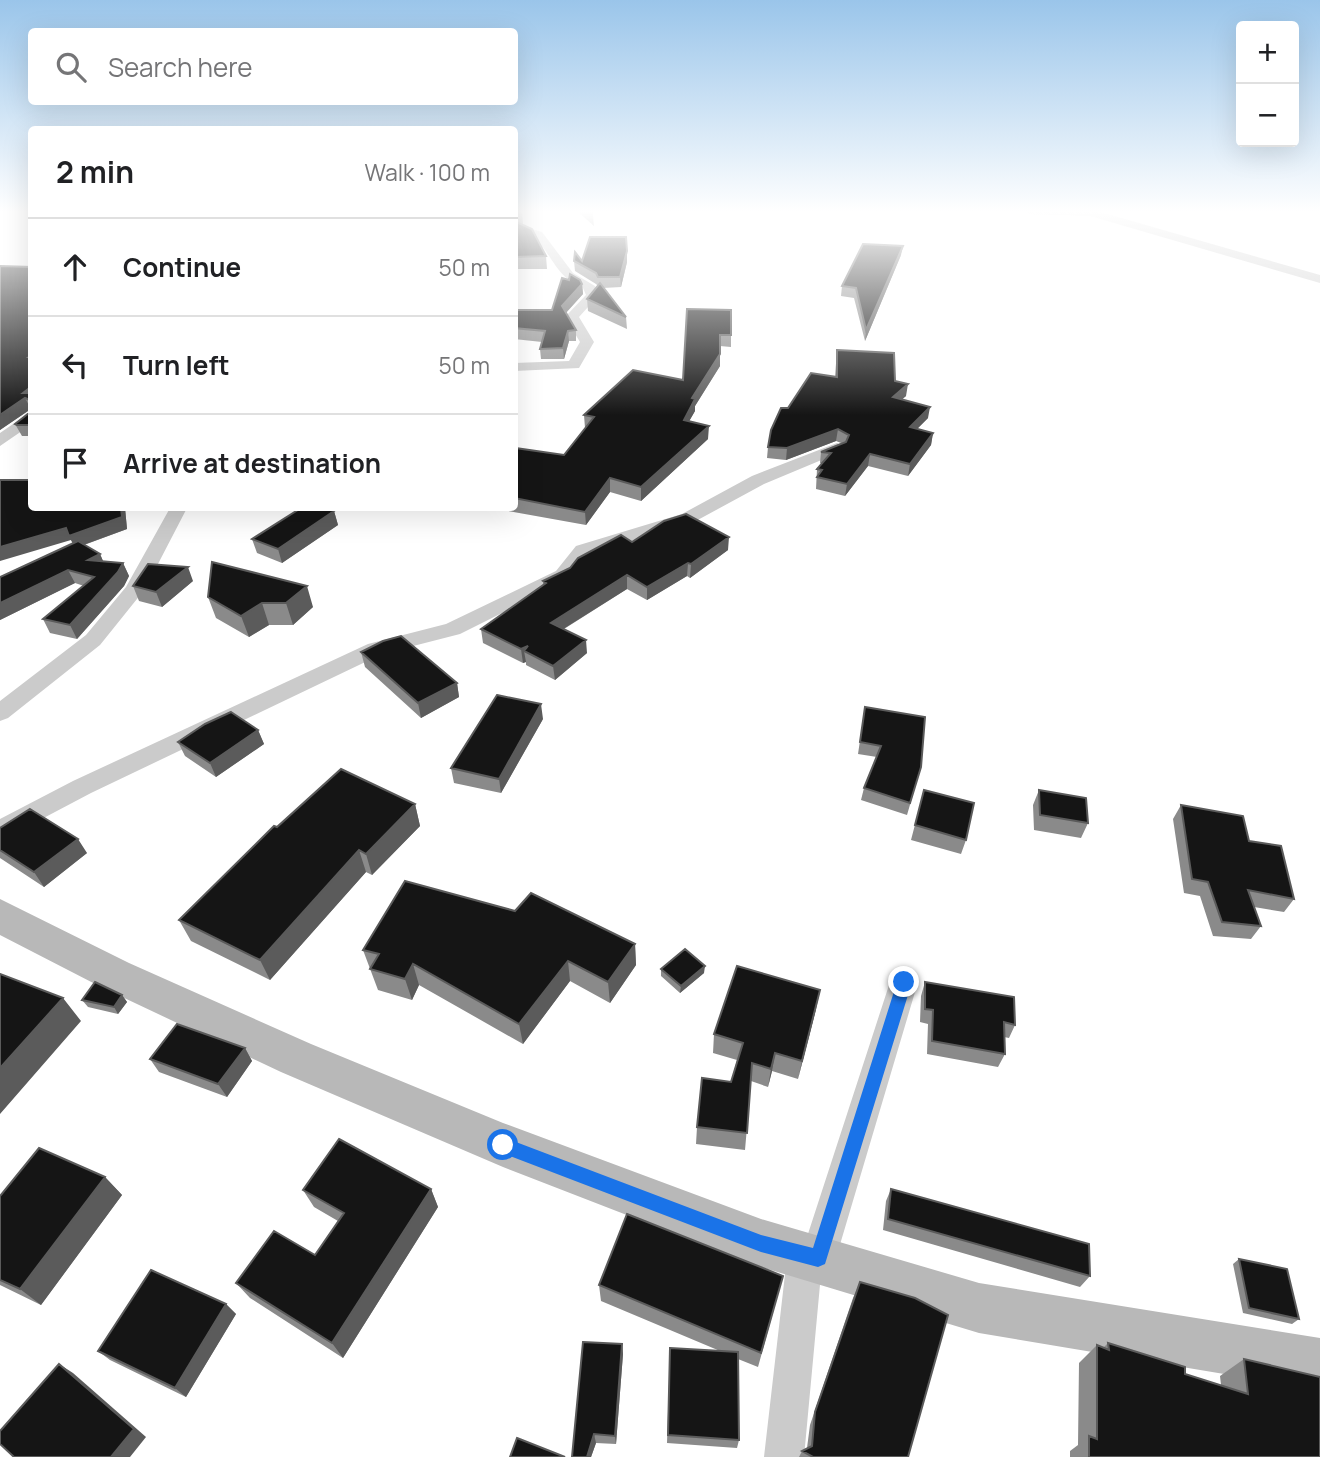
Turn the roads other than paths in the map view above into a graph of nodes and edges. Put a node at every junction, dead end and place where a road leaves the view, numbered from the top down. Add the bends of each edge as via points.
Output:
1 (573, 279) edge
2 (518, 367) edge
3 (28, 419) edge
4 (0, 441) edge
5 (837, 448) edge
6 (176, 511) edge
7 (0, 713) edge
8 (0, 831) edge
9 (0, 915) edge
10 (904, 982) dead end
11 (805, 1256) junction
12 (1320, 1364) edge
13 (784, 1457) edge

1 - 2 street via 589,286 592,296 572,317 587,342 574,365
3 - 4 street
5 - 8 street via 758,480 688,518 583,550 563,575 453,629 375,649 107,775
6 - 7 street via 135,589 93,640
9 - 11 street via 114,975 308,1063 503,1145
10 - 11 street via 818,1258
11 - 12 street via 979,1308
11 - 13 street

